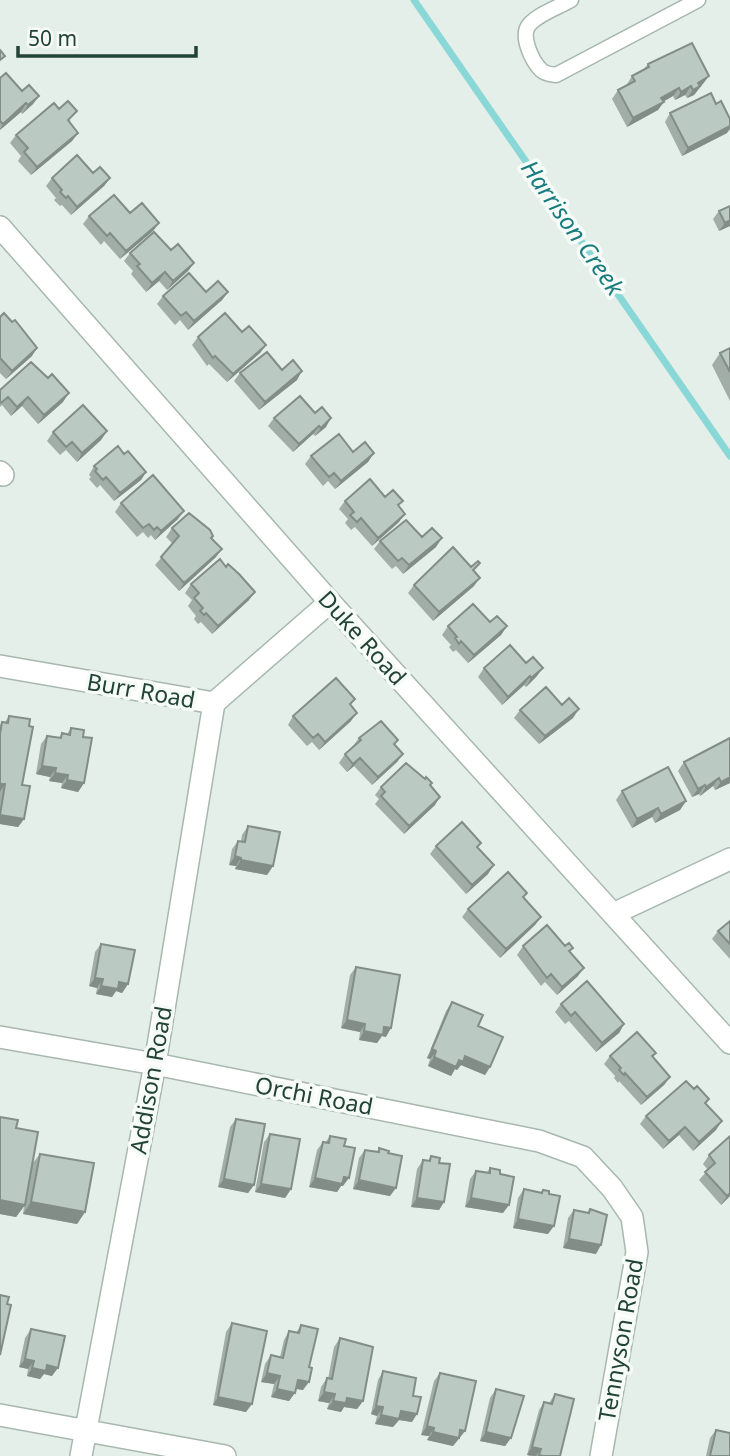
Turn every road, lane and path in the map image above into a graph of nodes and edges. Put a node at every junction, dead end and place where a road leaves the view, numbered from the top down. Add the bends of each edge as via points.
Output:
1 (571, 0) edge
2 (698, 0) edge
3 (0, 227) edge
4 (330, 603) junction
5 (0, 666) edge
6 (214, 704) junction
7 (730, 859) edge
8 (613, 914) junction
9 (0, 1037) edge
10 (730, 1043) edge
11 (155, 1064) junction
12 (612, 1188) joint
13 (0, 1415) edge
14 (86, 1431) junction
15 (81, 1456) edge
16 (225, 1456) edge
17 (601, 1456) edge

1 - 2 lane via 526,28 533,56 540,70 548,74 556,75
3 - 4 street, Duke Road
4 - 6 street, Burr Road
4 - 8 street, Duke Road
5 - 6 street, Burr Road
6 - 11 street, Addison Road
7 - 8 street
8 - 10 street, Duke Road
9 - 11 street, Orchi Road
11 - 12 street, Orchi Road via 539,1141 583,1157
11 - 14 street, Addison Road
12 - 17 street, Tennyson Road via 632,1217 637,1252
13 - 14 street
14 - 15 street, Addison Road
14 - 16 street

